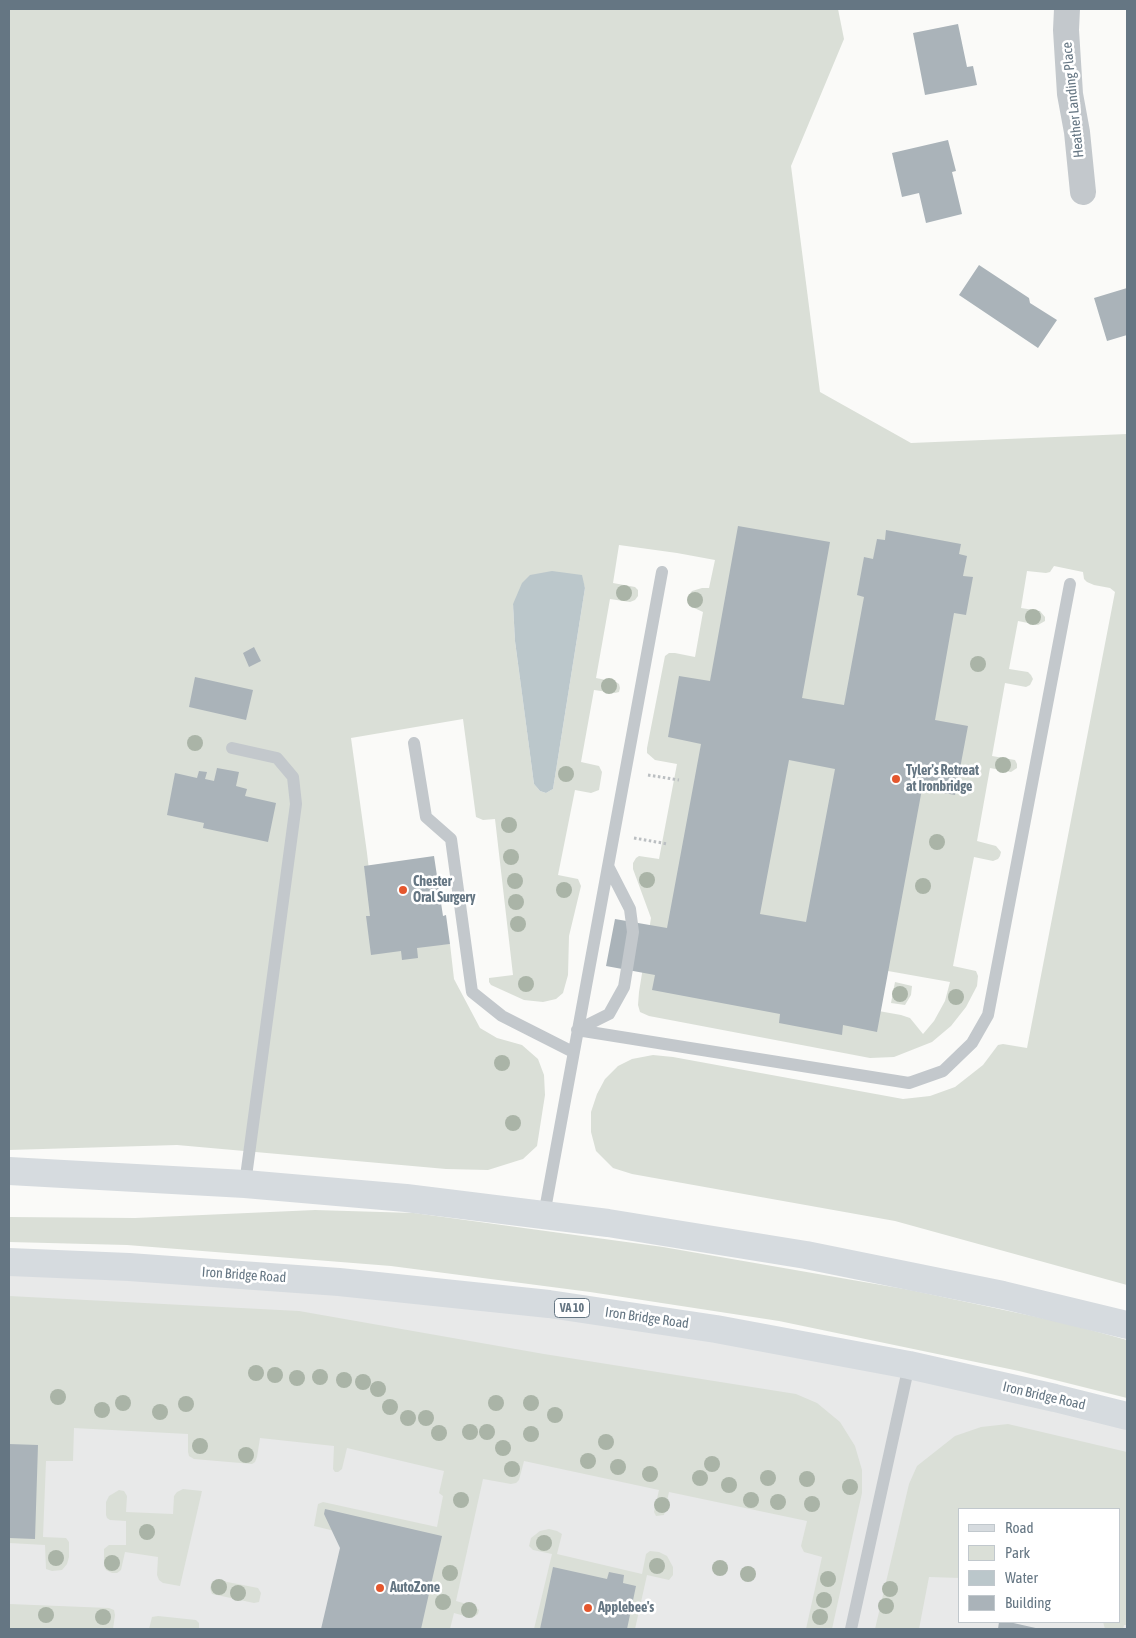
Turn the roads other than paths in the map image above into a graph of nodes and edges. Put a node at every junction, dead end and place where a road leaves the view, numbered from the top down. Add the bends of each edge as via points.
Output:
1 (1067, 9) edge
2 (1083, 192) dead end
3 (662, 572) dead end
4 (1070, 584) dead end
5 (414, 743) dead end
6 (232, 748) dead end
7 (608, 866) junction
8 (578, 1030) junction
9 (573, 1052) junction
10 (9, 1171) edge
11 (244, 1184) junction
12 (544, 1215) junction
13 (9, 1262) edge
14 (1127, 1325) edge
15 (909, 1365) junction
16 (1127, 1416) edge
17 (852, 1629) edge

1 - 2 street, Heather Landing Place via 1070,94
3 - 7 lane
4 - 8 lane via 988,1015 972,1043 943,1071 909,1083
5 - 9 lane via 426,817 451,839 472,992 502,1016
6 - 11 lane via 277,758 293,777 296,804
7 - 8 lane
7 - 8 lane via 630,909 632,924 624,987 609,1014
8 - 9 lane
9 - 12 lane
10 - 11 main road
11 - 12 main road via 406,1198
12 - 14 main road via 806,1255 1003,1295
13 - 15 main road, Iron Bridge Road / VA 10 via 340,1282 548,1304 716,1329
15 - 16 main road, Iron Bridge Road / VA 10
15 - 17 lane

